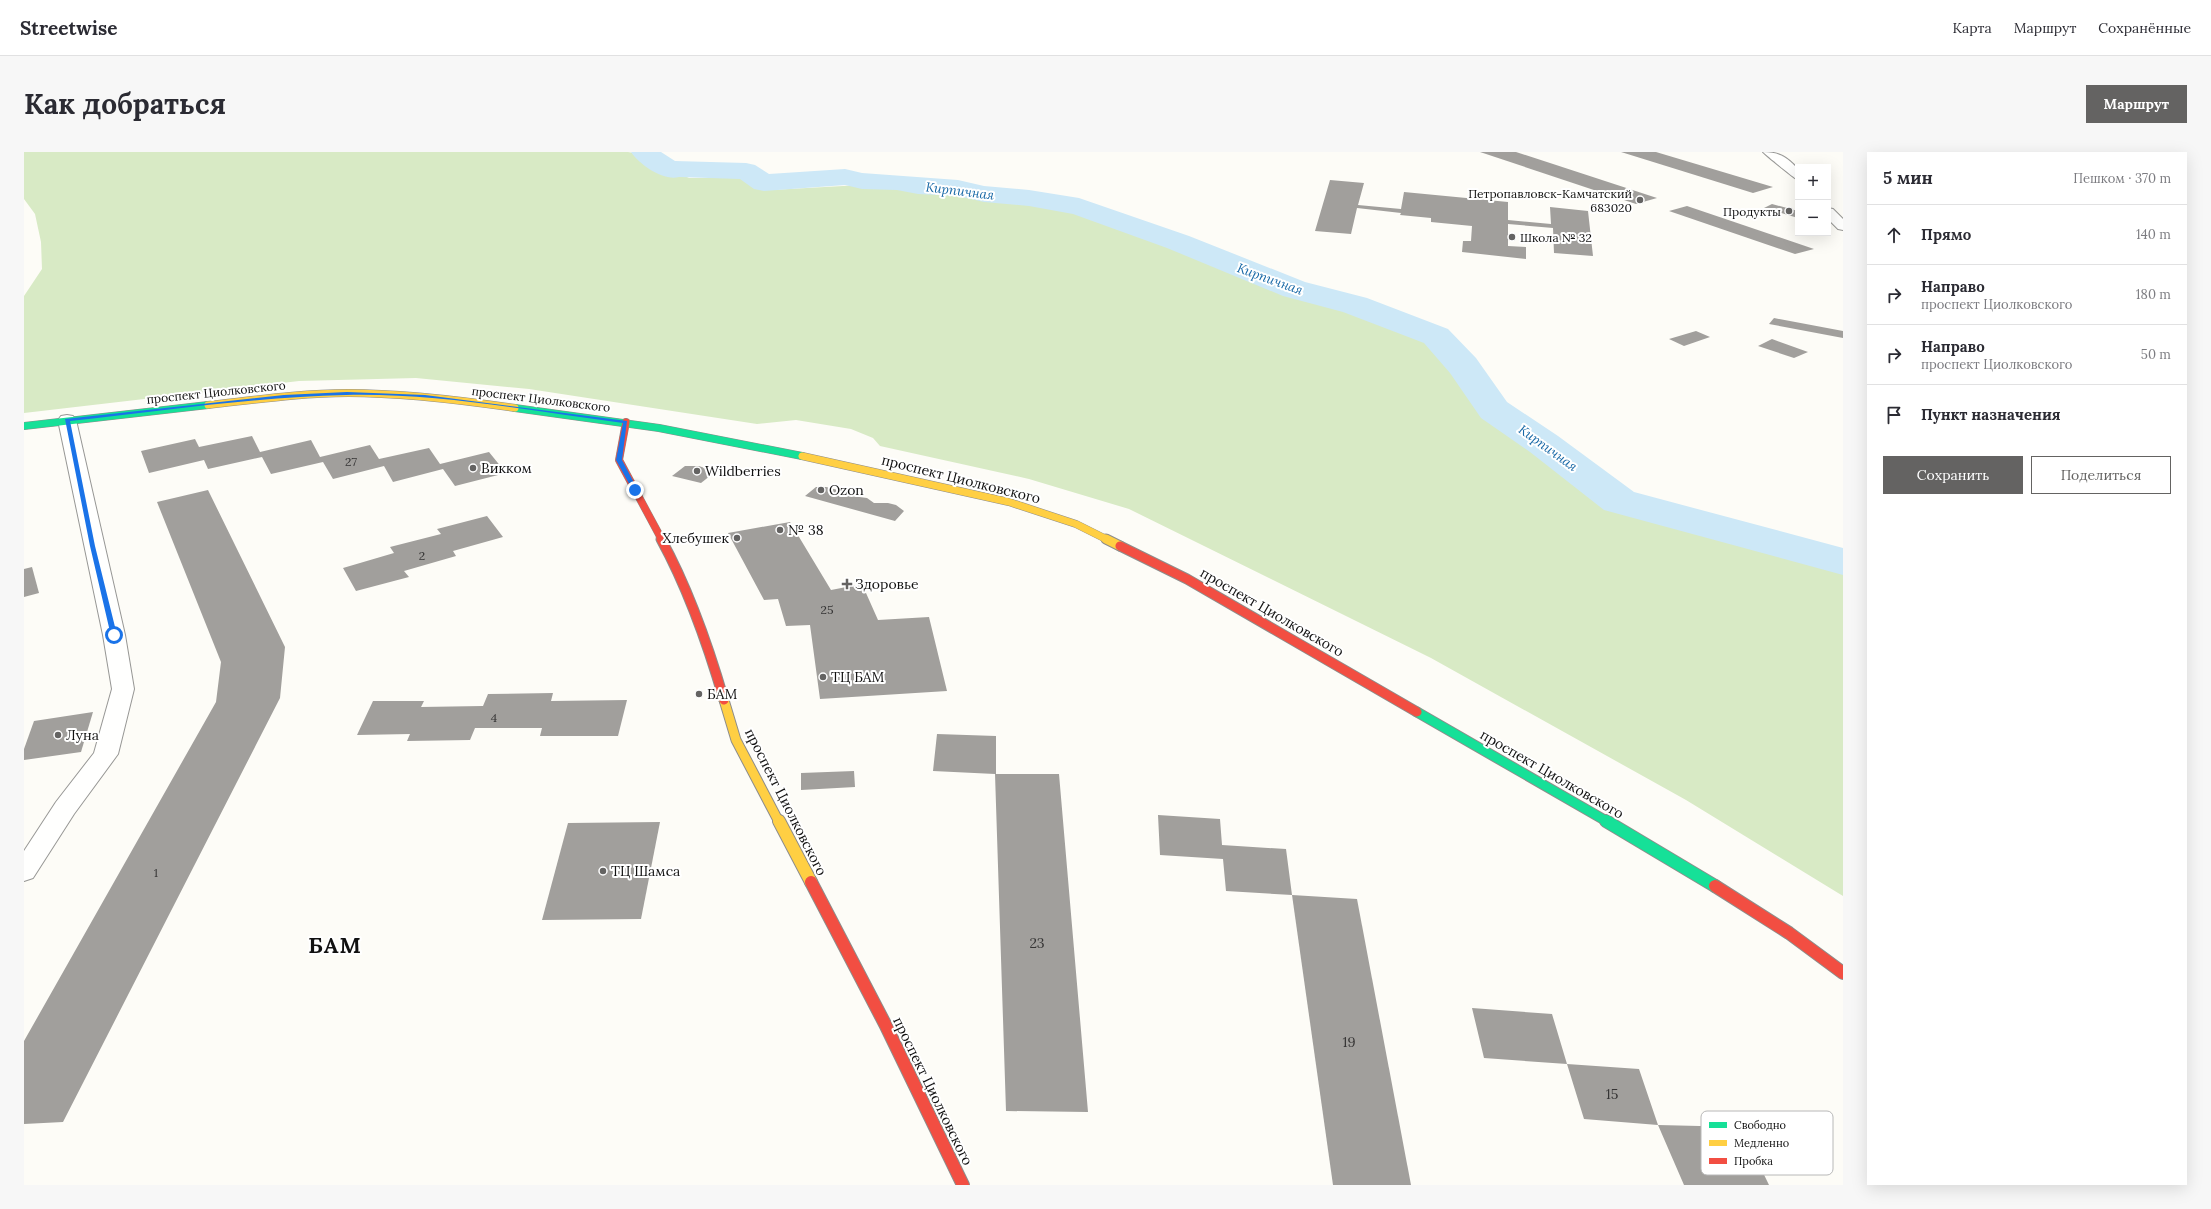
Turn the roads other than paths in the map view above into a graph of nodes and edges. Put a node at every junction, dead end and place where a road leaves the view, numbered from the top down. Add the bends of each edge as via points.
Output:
1 (1770, 152) edge
2 (1795, 173) edge
3 (1831, 215) edge
4 (1843, 226) edge
5 (67, 420) junction
6 (626, 422) junction
7 (24, 426) edge
8 (24, 872) edge
9 (1843, 973) edge
10 (962, 1185) edge

1 - 2 street
3 - 4 street
5 - 6 main road, проспект Циолковского via 284,397 355,393 425,396
5 - 7 main road, проспект Циолковского
5 - 8 street via 92,546 114,635 123,689 106,754 65,808
6 - 9 main road, проспект Циолковского via 723,438 1009,502 1076,524 1187,580 1656,849 1789,933
6 - 10 main road, проспект Циолковского via 619,460 678,570 712,658 736,740 885,1024

